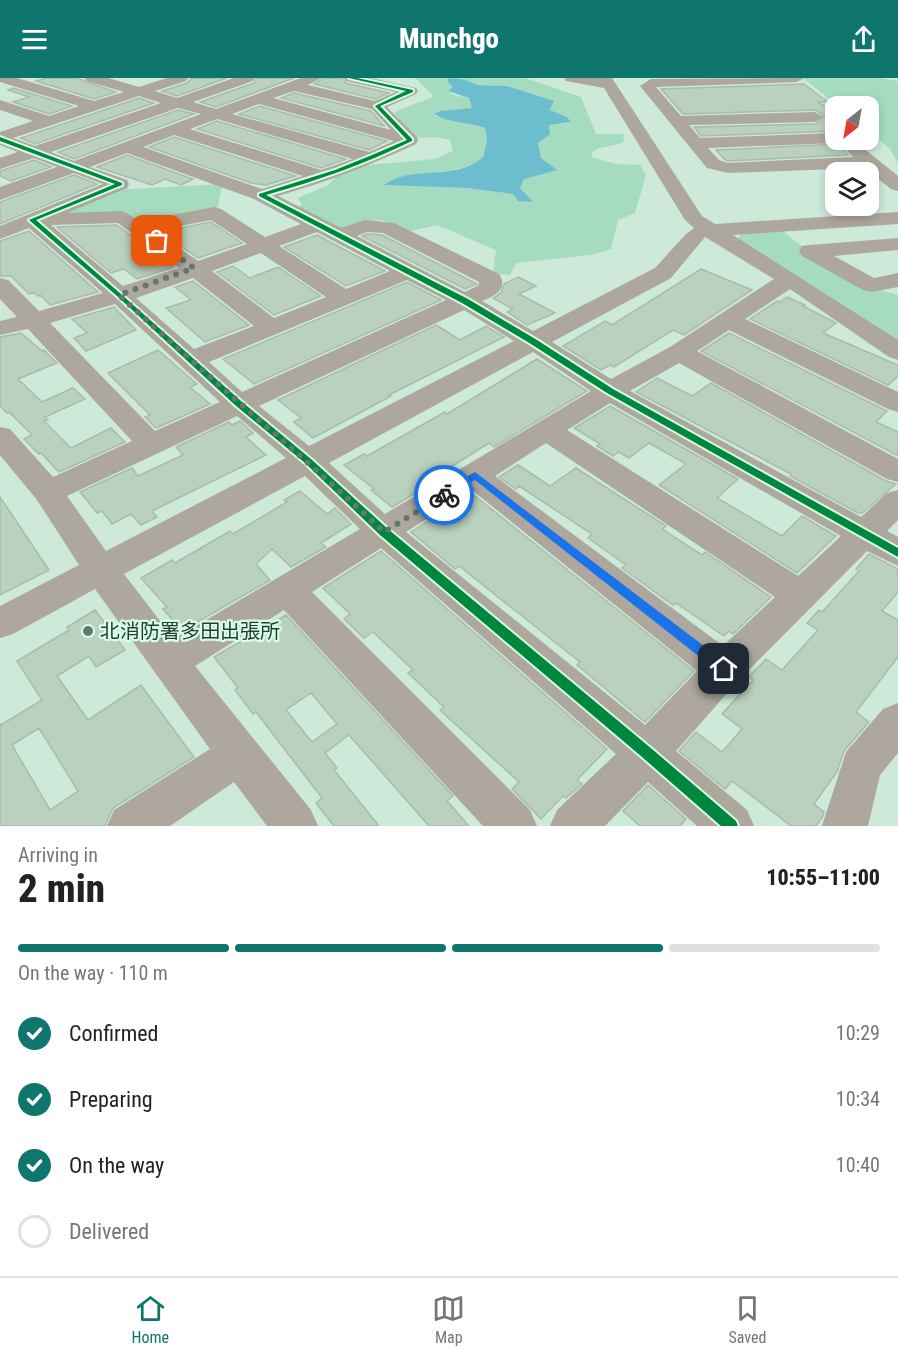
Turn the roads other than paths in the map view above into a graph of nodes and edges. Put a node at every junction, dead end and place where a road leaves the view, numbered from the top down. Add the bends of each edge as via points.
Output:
1 (92, 78) edge
2 (181, 78) edge
3 (248, 78) edge
4 (314, 78) edge
5 (571, 78) edge
6 (797, 78) edge
7 (364, 79) edge
8 (768, 79) edge
9 (7, 80) edge
10 (608, 82) edge
11 (292, 86) junction
12 (140, 92) junction
13 (784, 92) dead end
14 (259, 99) junction
15 (684, 100) dead end
16 (660, 101) junction
17 (177, 102) junction
18 (800, 104) dead end
19 (0, 105) edge
20 (94, 106) junction
21 (377, 106) junction
22 (217, 114) junction
23 (815, 117) junction
24 (678, 121) junction
25 (49, 122) junction
26 (825, 126) edge
27 (175, 130) junction
28 (825, 137) edge
29 (0, 138) edge
30 (410, 140) junction
31 (696, 143) junction
32 (127, 147) junction
33 (855, 150) edge
34 (33, 152) junction
35 (372, 159) junction
36 (870, 162) edge
37 (0, 164) edge
38 (825, 164) edge
39 (73, 167) junction
40 (879, 169) edge
41 (323, 177) junction
42 (898, 185) edge
43 (0, 194) edge
44 (261, 195) junction
45 (885, 218) edge
46 (32, 220) junction
47 (138, 228) junction
48 (331, 230) junction
49 (710, 230) junction
50 (0, 233) edge
51 (898, 242) edge
52 (263, 245) junction
53 (194, 268) junction
54 (410, 271) junction
55 (790, 279) junction
56 (898, 280) edge
57 (0, 285) edge
58 (119, 295) junction
59 (344, 298) junction
60 (465, 301) junction
61 (727, 320) junction
62 (33, 321) junction
63 (0, 328) edge
64 (272, 328) junction
65 (534, 342) junction
66 (679, 352) junction
67 (898, 352) edge
68 (191, 360) junction
69 (610, 391) junction
70 (238, 403) junction
71 (898, 403) edge
72 (548, 431) junction
73 (151, 444) junction
74 (4, 447) edge
75 (308, 461) junction
76 (898, 472) edge
77 (475, 476) junction
78 (48, 492) junction
79 (898, 501) edge
80 (384, 532) junction
81 (866, 534) junction
82 (898, 553) edge
83 (101, 570) junction
84 (288, 591) junction
85 (799, 595) junction
86 (0, 623) edge
87 (169, 662) junction
88 (724, 669) junction
89 (898, 722) edge
90 (647, 753) junction
91 (239, 754) junction
92 (130, 826) edge
93 (295, 826) edge
94 (514, 826) edge
95 (573, 826) edge
96 (731, 826) edge
97 (846, 826) edge

1 - 12 street
2 - 12 street
3 - 17 street
4 - 11 street
5 - 10 street
6 - 8 street
7 - 21 street via 411,91
8 - 13 street
8 - 16 street via 651,83 647,86
9 - 20 street
10 - 49 street via 695,220
11 - 14 street
11 - 21 street
12 - 17 street
12 - 20 street
14 - 22 street
14 - 30 street
15 - 16 street
16 - 24 street
17 - 22 street
17 - 34 street
18 - 23 street
19 - 25 street
20 - 25 street
21 - 30 street
22 - 27 street
22 - 35 street
23 - 24 street
23 - 26 street
24 - 31 street
25 - 29 street
27 - 32 street
27 - 41 street
28 - 31 street
29 - 34 street
30 - 35 street
31 - 38 street via 713,164 728,168
32 - 39 street
32 - 44 street
33 - 36 street
34 - 37 street
34 - 39 street
35 - 41 street
39 - 43 street
39 - 46 street via 120,184
40 - 42 street
41 - 44 street
44 - 48 street
45 - 49 street
45 - 51 street
46 - 47 street via 123,217
46 - 50 street
46 - 58 street
47 - 52 street via 214,213
47 - 53 street
48 - 52 street
48 - 54 street
48 - 60 street via 387,227 491,279 490,289
49 - 55 street
49 - 65 street via 698,233 663,273
51 - 56 street via 810,251 872,285
52 - 53 street
52 - 59 street
53 - 58 street
53 - 64 street
54 - 59 street
54 - 60 street
55 - 61 street
55 - 67 street
57 - 62 street
58 - 62 street
58 - 68 street
59 - 64 street
60 - 65 street
60 - 70 street
61 - 66 street
61 - 71 street
62 - 63 street
62 - 73 street
64 - 68 street
65 - 69 street
65 - 75 street
66 - 69 street
66 - 76 street
68 - 70 street
69 - 72 street
69 - 81 street
70 - 73 street
70 - 75 street
72 - 77 street
72 - 85 street
73 - 78 street
74 - 78 street
75 - 80 street
75 - 83 street
77 - 80 street
77 - 88 street
78 - 83 street
79 - 81 street
80 - 84 street
80 - 90 street
81 - 82 street
81 - 85 street
83 - 86 street
83 - 87 street
84 - 87 street
84 - 94 street
85 - 88 street
87 - 91 street
88 - 90 street
89 - 97 street via 861,766
90 - 95 street
90 - 96 street
91 - 92 street
91 - 93 street

